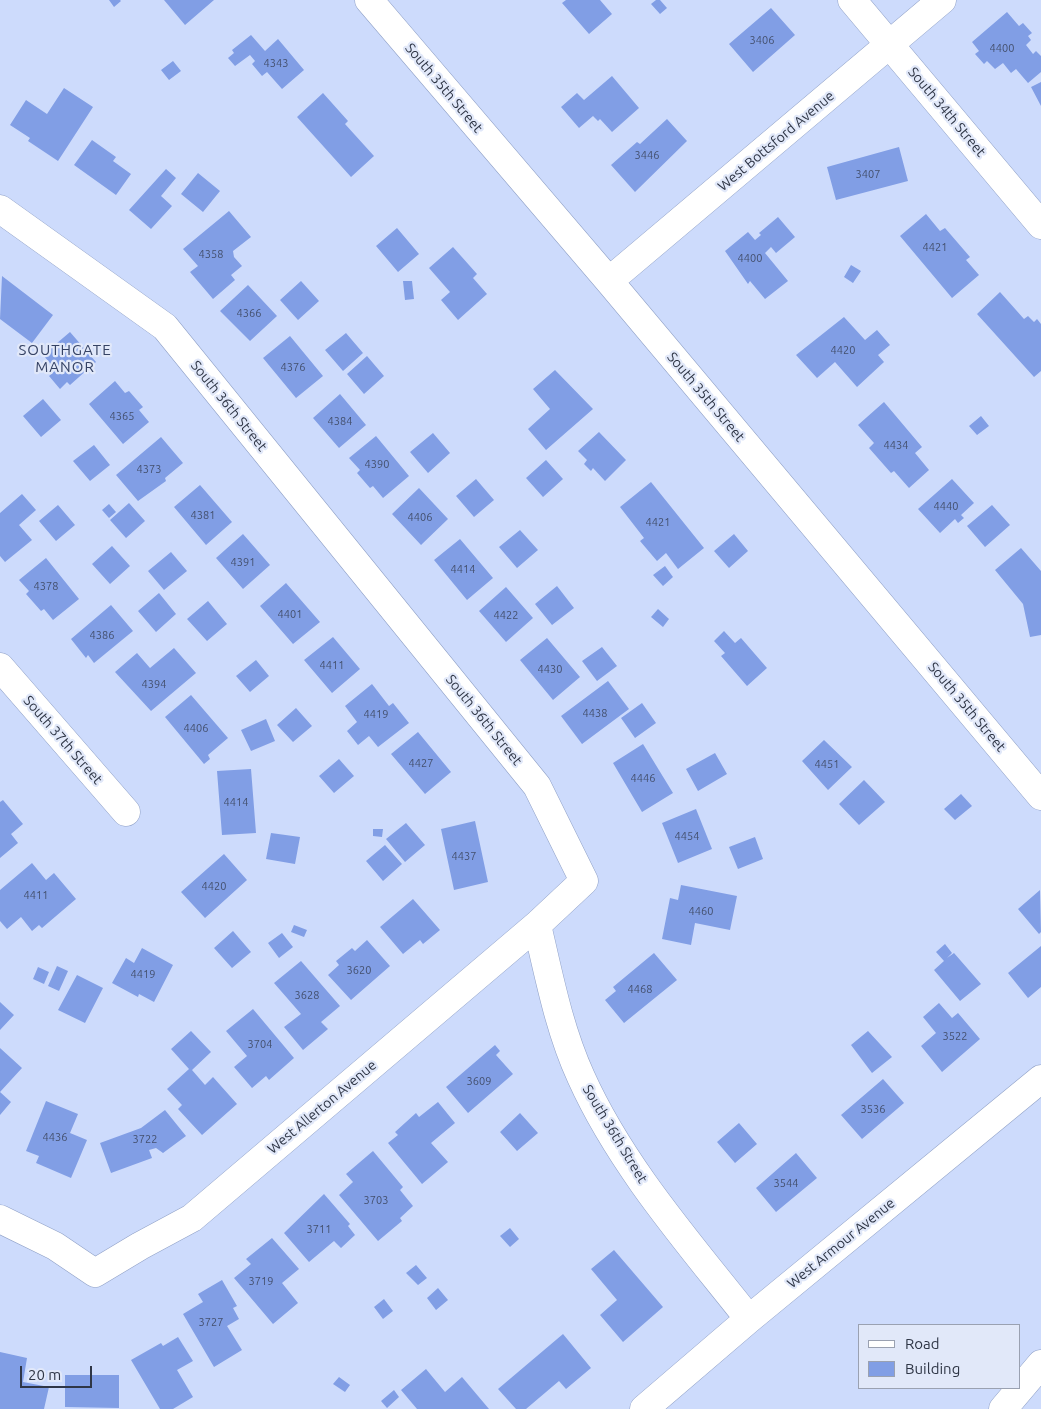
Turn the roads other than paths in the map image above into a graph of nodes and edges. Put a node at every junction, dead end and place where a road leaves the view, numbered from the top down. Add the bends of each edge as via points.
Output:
1 (369, 0) edge
2 (852, 0) edge
3 (942, 0) edge
4 (890, 45) junction
5 (0, 209) edge
6 (1041, 225) edge
7 (609, 281) junction
8 (0, 668) edge
9 (1041, 796) edge
10 (126, 812) dead end
11 (537, 924) junction
12 (1041, 1079) edge
13 (0, 1219) edge
14 (749, 1319) junction
15 (1041, 1364) edge
16 (1021, 1387) edge
17 (1019, 1389) edge
18 (644, 1409) edge
19 (1002, 1409) edge

1 - 7 main road, South 35th Street
2 - 4 main road, South 34th Street
3 - 4 main road, West Bottsford Avenue
4 - 6 main road, South 34th Street
4 - 7 main road, West Bottsford Avenue
5 - 11 main road, South 36th Street via 165,327 537,786 584,881
7 - 9 main road, South 35th Street
8 - 10 main road, South 37th Street
11 - 13 main road, West Allerton Avenue via 192,1218 95,1273 56,1246
11 - 14 main road, South 36th Street via 560,1021 580,1077 606,1125 651,1194
12 - 14 main road, West Armour Avenue
14 - 18 main road, West Armour Avenue
15 - 16 main road
17 - 19 main road

